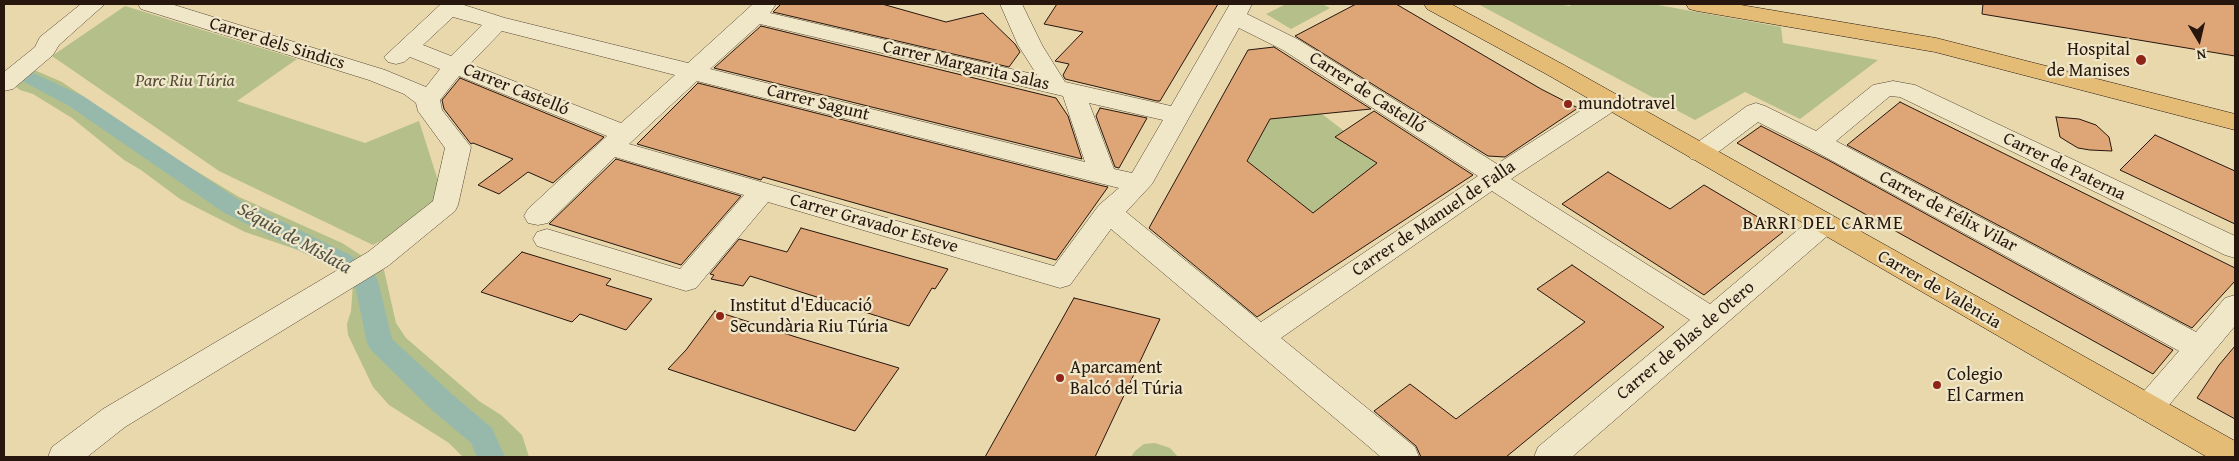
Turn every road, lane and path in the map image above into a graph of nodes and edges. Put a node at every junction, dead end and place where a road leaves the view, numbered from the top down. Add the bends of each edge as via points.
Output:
1 (94, 4) edge
2 (149, 4) edge
3 (1011, 4) edge
4 (1435, 4) edge
5 (1697, 4) edge
6 (451, 6) edge
7 (760, 10) edge
8 (1238, 10) edge
9 (497, 23) junction
10 (1264, 32) junction
11 (407, 47) junction
12 (1212, 55) junction
13 (456, 65) junction
14 (694, 71) junction
15 (377, 75) junction
16 (4, 84) edge
17 (1064, 89) junction
18 (428, 100) junction
19 (1611, 102) junction
20 (1178, 116) junction
21 (2235, 122) edge
22 (617, 140) junction
23 (1818, 142) junction
24 (1700, 153) junction
25 (1104, 175) junction
26 (1495, 177) junction
27 (1139, 184) junction
28 (762, 192) junction
29 (1109, 212) junction
30 (1823, 224) junction
31 (2235, 248) edge
32 (2235, 306) edge
33 (1711, 320) junction
34 (1260, 337) junction
35 (2200, 348) junction
36 (2148, 408) junction
37 (64, 457) edge
38 (1402, 457) edge
39 (1550, 457) edge
40 (2235, 457) edge

1 - 16 street
2 - 15 street, Carrer dels Sindics
3 - 17 street via 1030,45
4 - 19 main road, Carrer de València
5 - 21 main road via 1936,45
6 - 9 street, Carrer Sagunt
6 - 11 street
7 - 14 street
7 - 17 street, Carrer Margarita Salas
8 - 10 street, Carrer de Castelló
8 - 12 street, Carrer Gravador Esteve
9 - 13 street
9 - 14 street, Carrer Sagunt
10 - 12 street via 1238,36
10 - 26 street, Carrer de Castelló via 1292,45
11 - 13 street, Carrer Castelló
11 - 15 street
12 - 20 street, Carrer Gravador Esteve
13 - 18 street
13 - 22 street, Carrer Castelló
14 - 22 street
14 - 25 street, Carrer Sagunt
15 - 18 street, Carrer dels Sindics
17 - 20 street, Carrer Margarita Salas
17 - 25 street
18 - 37 street via 430,111 458,146 445,205 378,259 114,418
19 - 24 main road, Carrer de València
19 - 26 street, Carrer de Manuel de Falla
20 - 27 street, Carrer Gravador Esteve
22 - 28 street, Carrer Gravador Esteve
22 - 28 street via 542,228 686,281
23 - 24 street, Carrer de Félix Vilar via 1756,111
23 - 31 street, Carrer de Paterna via 1882,90 1906,90
23 - 35 street, Carrer de Félix Vilar
24 - 30 main road, Carrer de València
25 - 27 street, Carrer Sagunt
26 - 33 street, Carrer de Castelló
26 - 34 street, Carrer de Manuel de Falla
27 - 29 street, Carrer Gravador Esteve
28 - 29 street, Carrer Gravador Esteve via 1060,278
29 - 34 street
30 - 33 street, Carrer de Blas de Otero
30 - 36 main road, Carrer de València
32 - 35 street
33 - 39 street, Carrer de Blas de Otero
34 - 38 street
35 - 36 street
36 - 40 main road, Carrer de València

